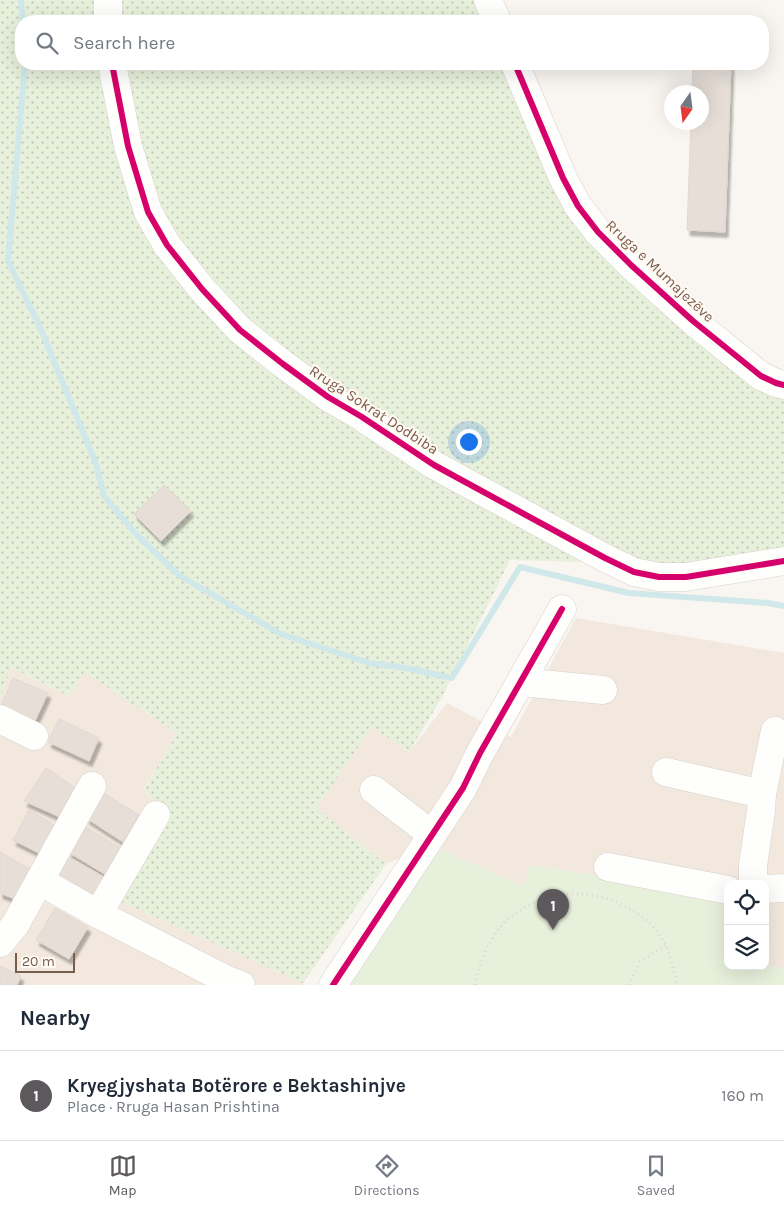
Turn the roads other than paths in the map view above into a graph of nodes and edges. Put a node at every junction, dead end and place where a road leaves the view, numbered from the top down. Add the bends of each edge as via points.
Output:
1 (108, 0) edge
2 (488, 0) edge
3 (108, 15) edge
4 (494, 15) edge
5 (113, 70) edge
6 (517, 70) edge
7 (784, 385) edge
8 (784, 561) edge
9 (562, 609) dead end
10 (521, 682) junction
11 (603, 690) dead end
12 (0, 719) edge
13 (775, 731) dead end
14 (34, 736) dead end
15 (666, 772) dead end
16 (92, 786) dead end
17 (374, 790) dead end
18 (762, 794) junction
19 (156, 815) dead end
20 (431, 834) junction
21 (608, 866) dead end
22 (753, 880) edge
23 (40, 881) junction
24 (784, 888) edge
25 (724, 889) edge
26 (769, 889) edge
27 (98, 914) junction
28 (0, 942) edge
29 (241, 985) edge
30 (333, 985) edge

1 - 3 street
2 - 4 street
5 - 8 street, Rruga Sokrat Dodbiba via 128,146 148,212 167,245 240,330 328,397 434,465 634,572 659,578 686,577
6 - 7 street, Rruga e Mumajezëve via 562,178 598,232 693,321 761,376
9 - 10 street
10 - 11 street
10 - 20 street via 463,788
12 - 14 street
13 - 18 street
15 - 18 street
16 - 23 street
17 - 20 street
18 - 22 street
19 - 27 street
20 - 30 street
21 - 25 street
23 - 27 street
23 - 28 street via 15,925
24 - 26 street
27 - 29 street

